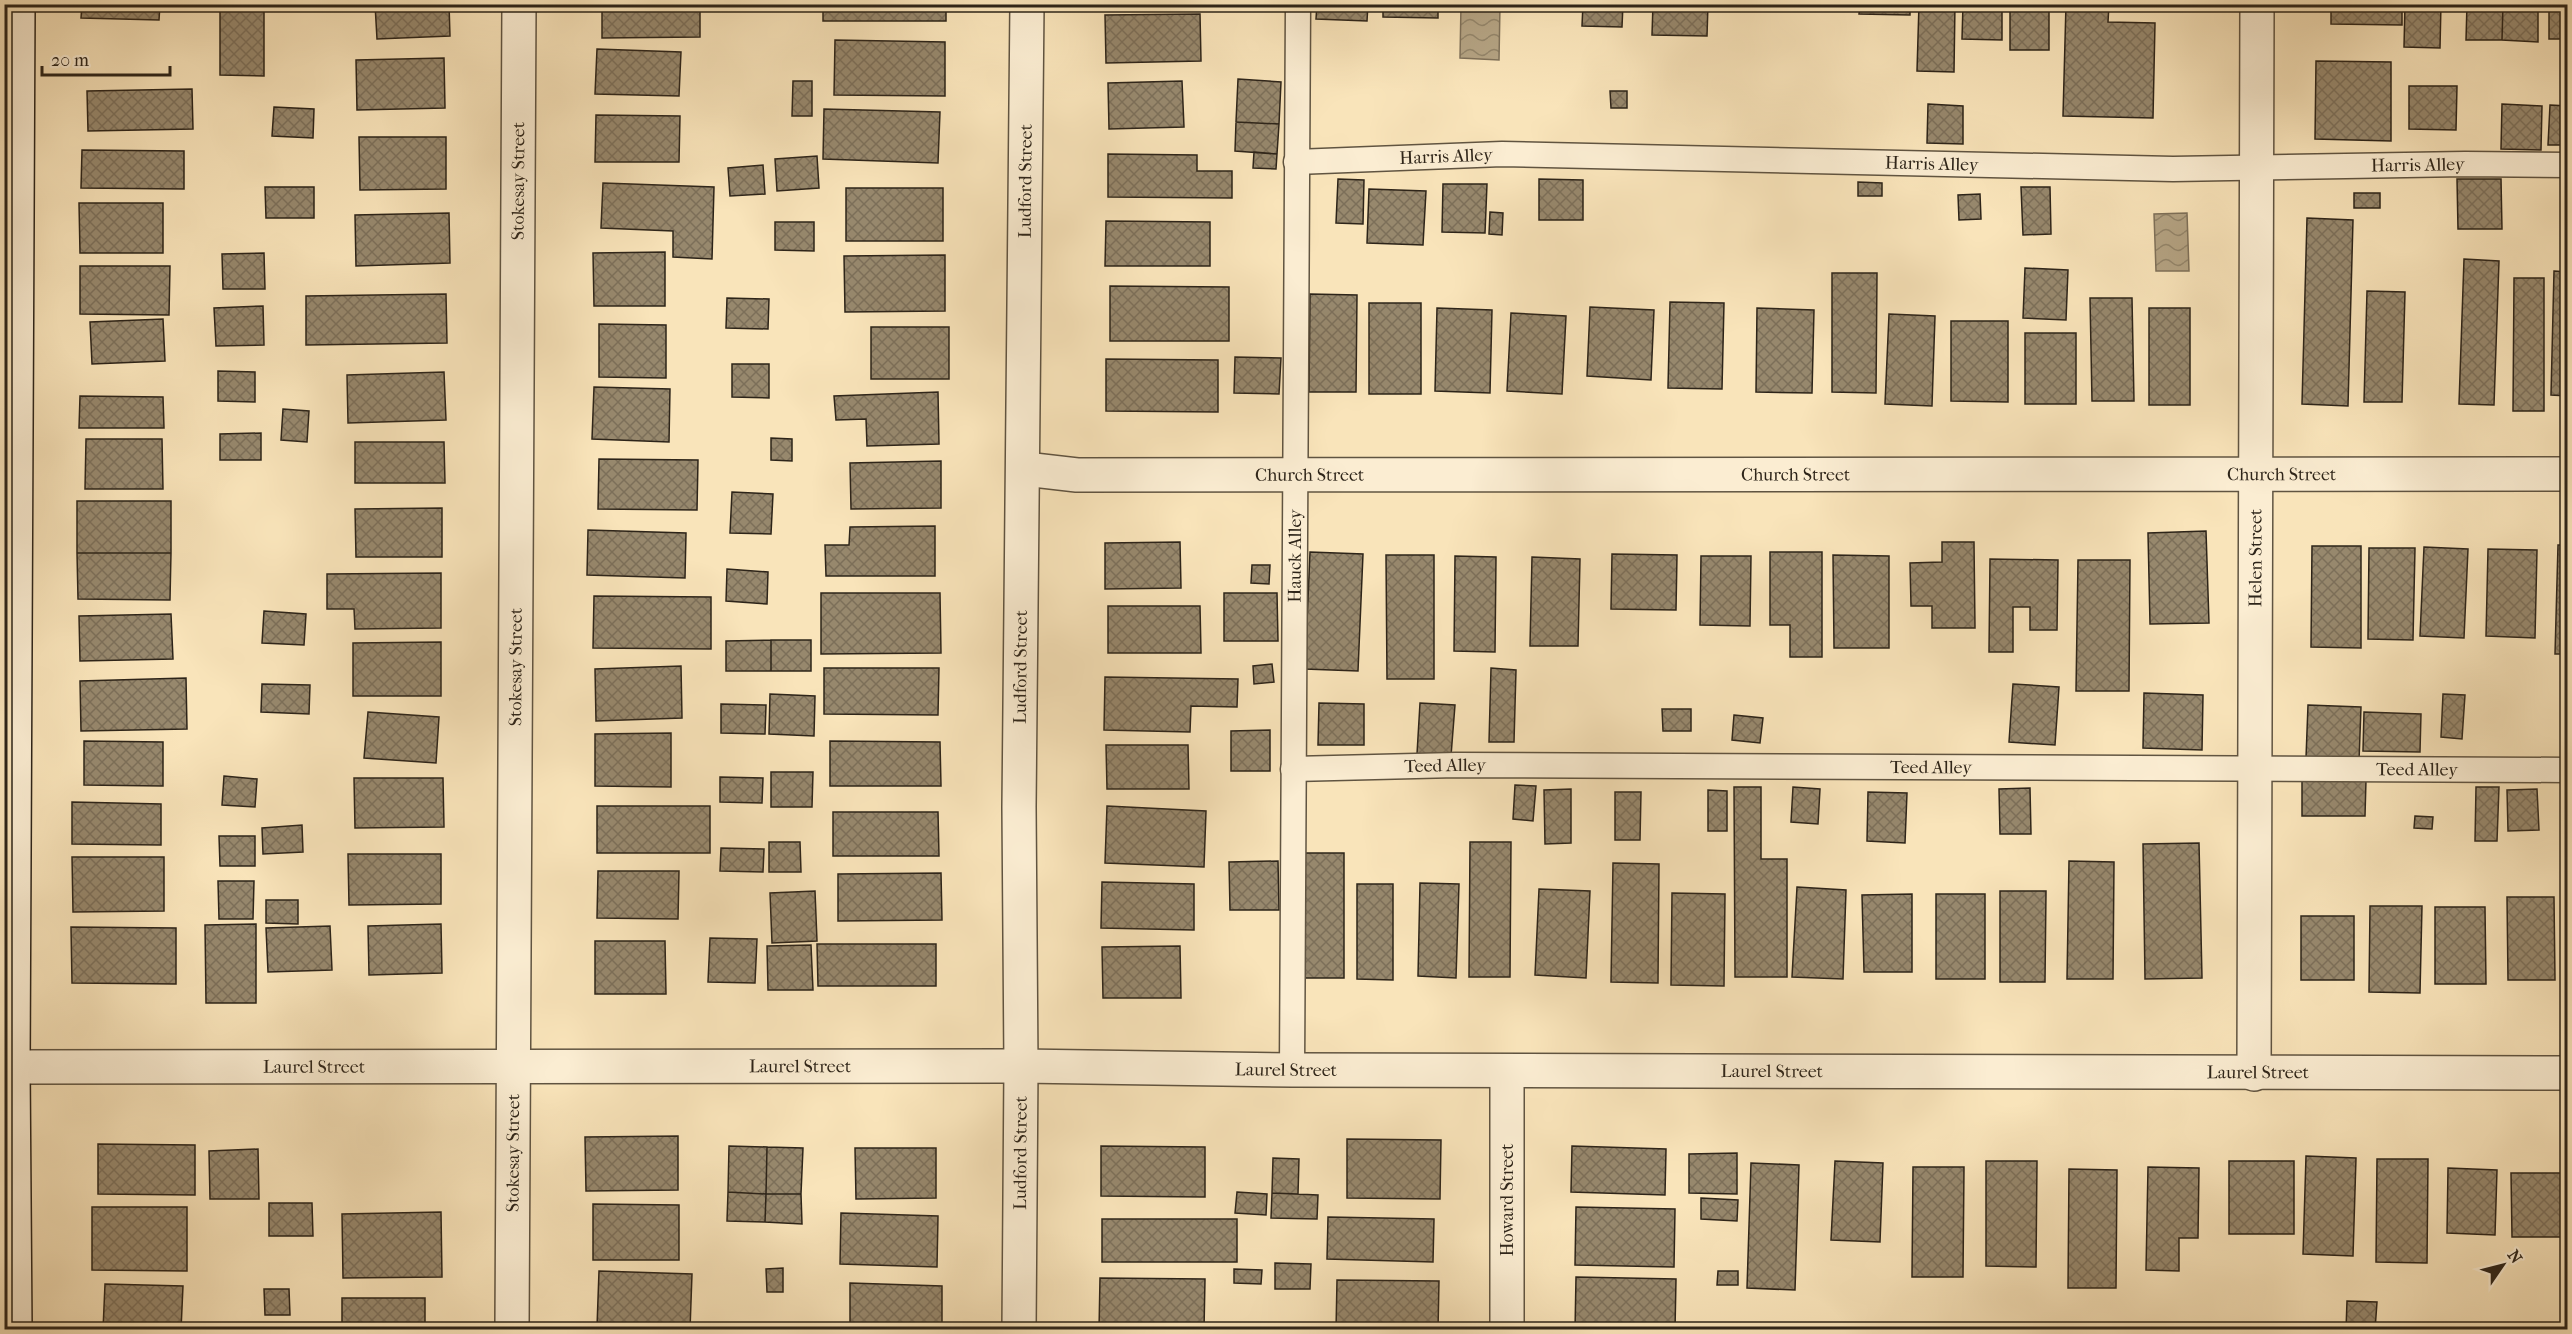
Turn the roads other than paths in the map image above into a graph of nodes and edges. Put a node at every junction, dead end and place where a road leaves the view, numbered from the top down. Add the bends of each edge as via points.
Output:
1 (18, 4) edge
2 (519, 4) edge
3 (1027, 4) edge
4 (1298, 4) edge
5 (2257, 4) edge
6 (1296, 162) junction
7 (2568, 165) edge
8 (2256, 167) junction
9 (1024, 469) junction
10 (2256, 473) junction
11 (2568, 474) edge
12 (1294, 475) junction
13 (1293, 769) junction
14 (2255, 769) junction
15 (2568, 770) edge
16 (514, 1065) junction
17 (1021, 1066) junction
18 (9, 1067) edge
19 (1292, 1070) junction
20 (1507, 1071) junction
21 (2568, 1073) edge
22 (2254, 1074) junction
23 (15, 1329) edge
24 (512, 1329) edge
25 (1019, 1329) edge
26 (1507, 1329) edge

1 - 18 street
2 - 16 street, Stokesay Street
3 - 9 street, Ludford Street
4 - 6 lane, Hauck Alley
5 - 8 street, Helen Street
6 - 8 lane, Harris Alley via 1502,154 2173,169
6 - 12 lane, Hauck Alley
7 - 8 lane, Harris Alley
8 - 10 street, Helen Street
9 - 12 street, Church Street via 1077,475
9 - 17 street, Ludford Street via 1019,807
10 - 11 street, Church Street
10 - 12 street, Church Street
10 - 14 street, Helen Street
12 - 13 lane, Hauck Alley
13 - 14 lane, Teed Alley via 1456,765
13 - 19 lane, Hauck Alley
14 - 15 lane, Teed Alley
14 - 22 street, Helen Street
16 - 17 street, Laurel Street
16 - 18 street, Laurel Street
16 - 24 street, Stokesay Street
17 - 19 street, Laurel Street
17 - 25 street, Ludford Street
18 - 23 street
19 - 20 street, Laurel Street
20 - 22 street, Laurel Street
20 - 26 street, Howard Street
21 - 22 street, Laurel Street

